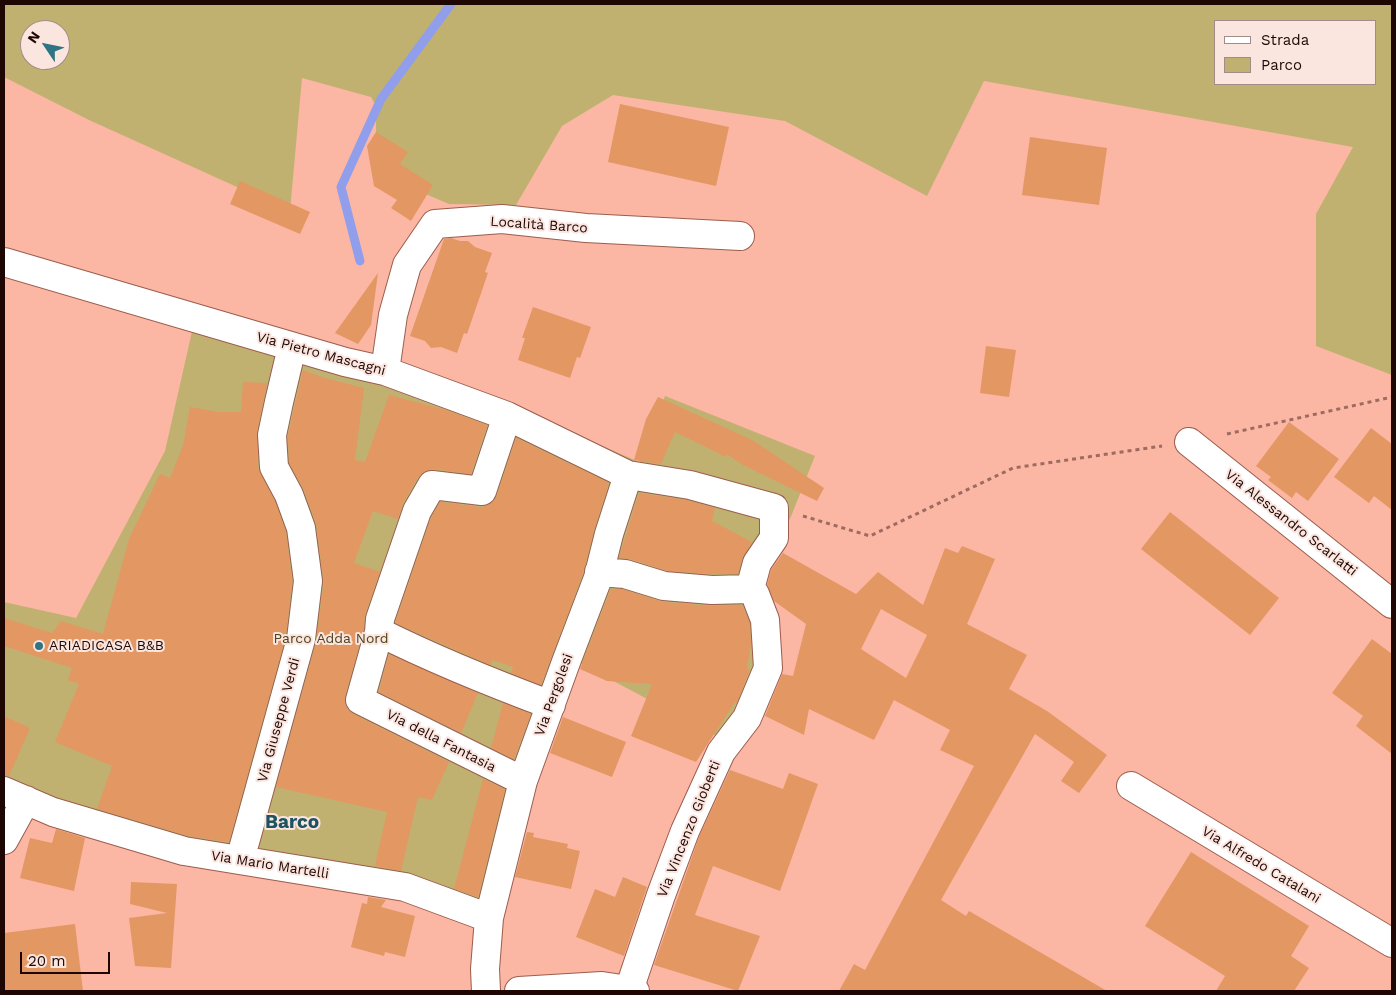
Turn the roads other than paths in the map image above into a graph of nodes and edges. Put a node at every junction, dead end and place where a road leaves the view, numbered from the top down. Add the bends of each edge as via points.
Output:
1 (740, 236) dead end
2 (4, 262) edge
3 (292, 347) junction
4 (386, 371) junction
5 (508, 416) junction
6 (1189, 442) road end
7 (628, 475) junction
8 (599, 572) junction
9 (750, 589) junction
10 (1392, 604) edge
11 (379, 632) junction
12 (552, 705) junction
13 (523, 781) junction
14 (1131, 786) dead end
15 (15, 796) edge
16 (4, 840) edge
17 (240, 860) junction
18 (489, 918) junction
19 (1392, 944) edge
20 (486, 991) edge
21 (519, 991) edge
22 (632, 991) edge

1 - 4 street, Località Barco via 586,228 502,219 435,224 407,266 393,315
2 - 3 street, Via Pietro Mascagni
3 - 4 street, Via Pietro Mascagni
3 - 17 street, Via Giuseppe Verdi via 272,435 274,467 301,528 308,581 301,639
4 - 5 street, Via Pietro Mascagni
5 - 7 street, Via Pietro Mascagni
5 - 11 street via 482,491 432,484 417,511 380,619
6 - 10 street, Via Alessandro Scarlatti
7 - 8 street, Via Pergolesi
7 - 9 street, Via Pietro Mascagni via 690,485 774,508 774,538 757,563
8 - 9 street via 626,574 664,586
8 - 12 street, Via Pergolesi
9 - 22 street, Via Vincenzo Gioberti via 765,620 768,668 747,718 721,752 685,830
11 - 12 street via 431,658
11 - 13 street, Via della Fantasia via 360,700
12 - 13 street, Via Pergolesi
13 - 18 street, Via Pergolesi
14 - 19 street, Via Alfredo Catalani
15 - 16 street, Via Mario Martelli
15 - 17 street, Via Mario Martelli via 53,812 184,851
17 - 18 street, Via Mario Martelli via 406,888
18 - 20 street
21 - 22 street via 602,986

